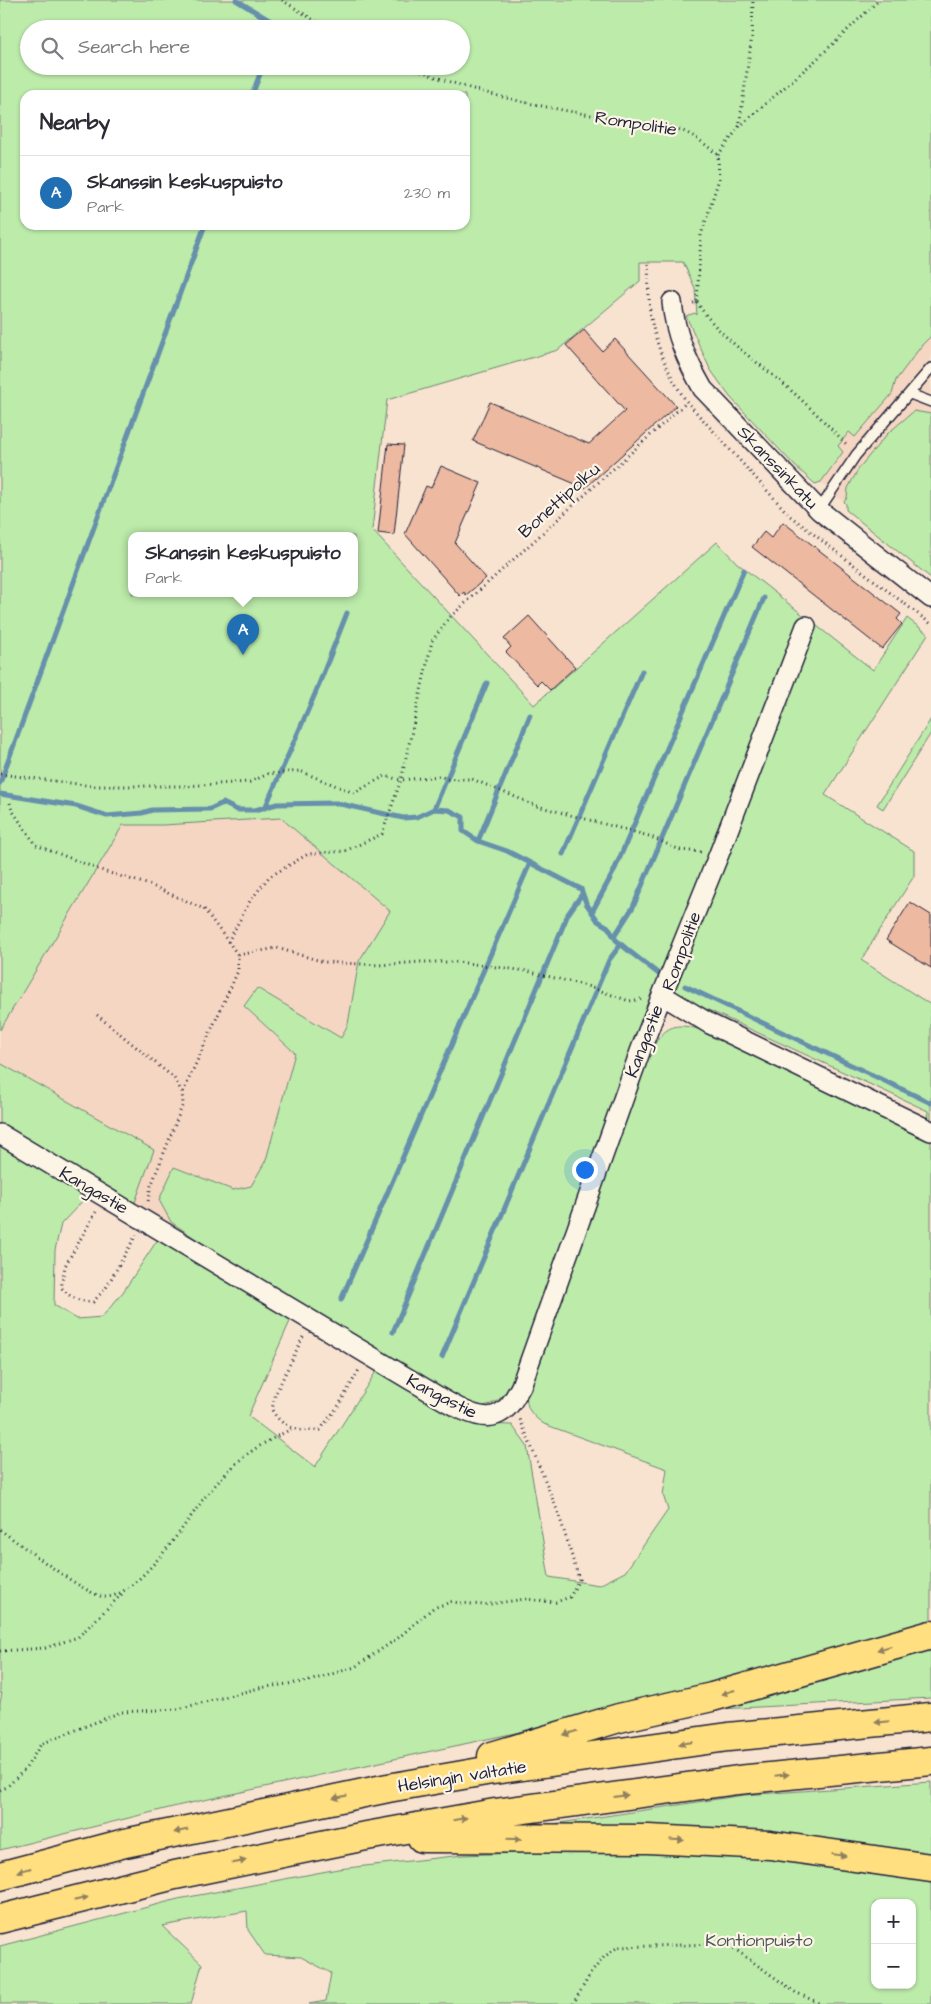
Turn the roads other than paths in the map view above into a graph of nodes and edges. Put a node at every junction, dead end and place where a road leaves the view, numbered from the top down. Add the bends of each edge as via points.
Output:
1 (672, 302) road end
2 (931, 368) edge
3 (910, 394) junction
4 (931, 402) edge
5 (819, 510) junction
6 (931, 598) edge
7 (806, 626) dead end
8 (662, 995) junction
9 (931, 1131) edge
10 (0, 1134) edge
11 (931, 1635) edge
12 (931, 1717) edge
13 (931, 1761) edge
14 (388, 1788) junction
15 (361, 1837) junction
16 (931, 1868) edge
17 (0, 1876) edge
18 (0, 1919) edge

1 - 5 street, Skanssinkatu via 680,344 703,389
2 - 3 lane
3 - 4 lane
3 - 5 lane via 856,454
5 - 6 street, Skanssinkatu
7 - 8 street, Rompolitie
8 - 9 street, Rompolitie via 710,1024
8 - 10 street, Kangastie via 521,1386 506,1409 485,1418 473,1415 368,1354
11 -> 14 highway via 712,1697 619,1718
12 -> 14 highway, Helsingin valtatie via 728,1737
15 -> 13 highway via 495,1813 738,1780
14 -> 17 highway, Helsingin valtatie via 125,1843
15 -> 16 highway via 648,1839 770,1845
18 -> 15 highway via 175,1875

